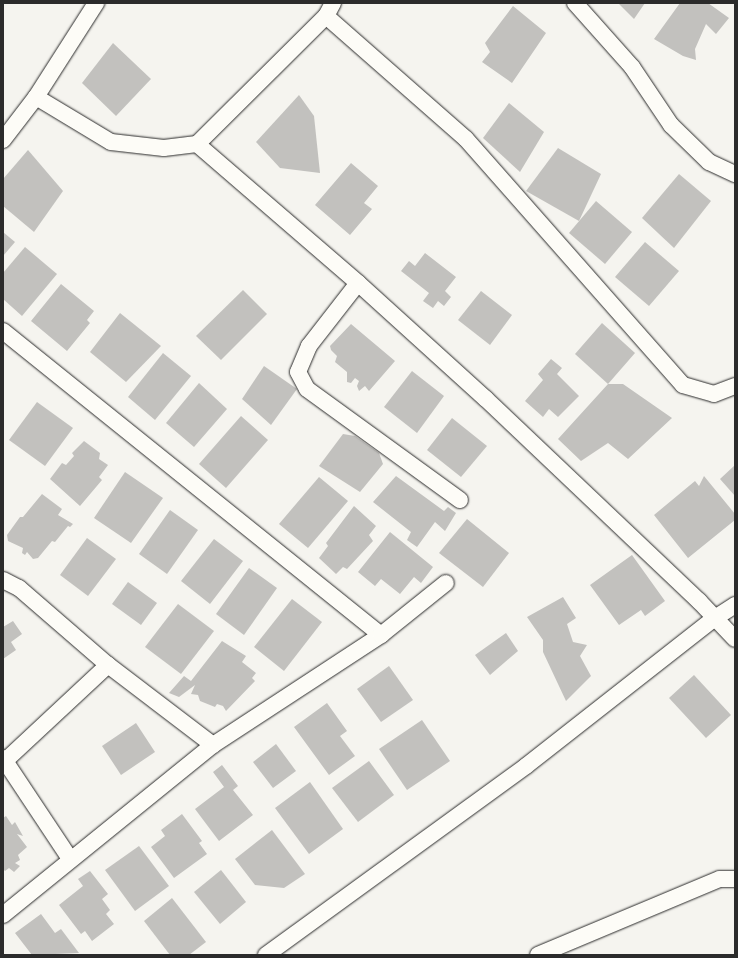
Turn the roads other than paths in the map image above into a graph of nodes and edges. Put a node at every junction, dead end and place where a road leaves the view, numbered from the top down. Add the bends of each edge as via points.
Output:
1 (96, 3) edge
2 (575, 3) edge
3 (330, 9) edge
4 (36, 97) junction
5 (3, 140) edge
6 (197, 144) junction
7 (735, 174) edge
8 (358, 282) junction
9 (3, 331) edge
10 (735, 386) edge
11 (460, 500) dead end
12 (3, 580) edge
13 (446, 583) dead end
14 (735, 605) edge
15 (715, 618) junction
16 (381, 635) junction
17 (735, 639) edge
18 (108, 665) junction
19 (213, 745) junction
20 (4, 760) edge
21 (70, 859) junction
22 (735, 879) edge
23 (3, 915) edge
24 (266, 955) edge
25 (538, 955) edge

1 - 4 street
2 - 7 street via 632,67 671,125 709,162
3 - 6 street
3 - 10 street via 466,139 683,385 714,394
4 - 5 street
4 - 6 street via 111,142 164,148
6 - 8 street
8 - 11 street via 309,346 298,372 307,389
8 - 15 street via 486,399
9 - 16 street
12 - 18 street via 19,588
13 - 16 street
14 - 15 street
15 - 17 street
15 - 24 street via 526,766
16 - 19 street
18 - 19 street
18 - 20 street
19 - 21 street
20 - 21 street
21 - 23 street
22 - 25 street via 720,879

